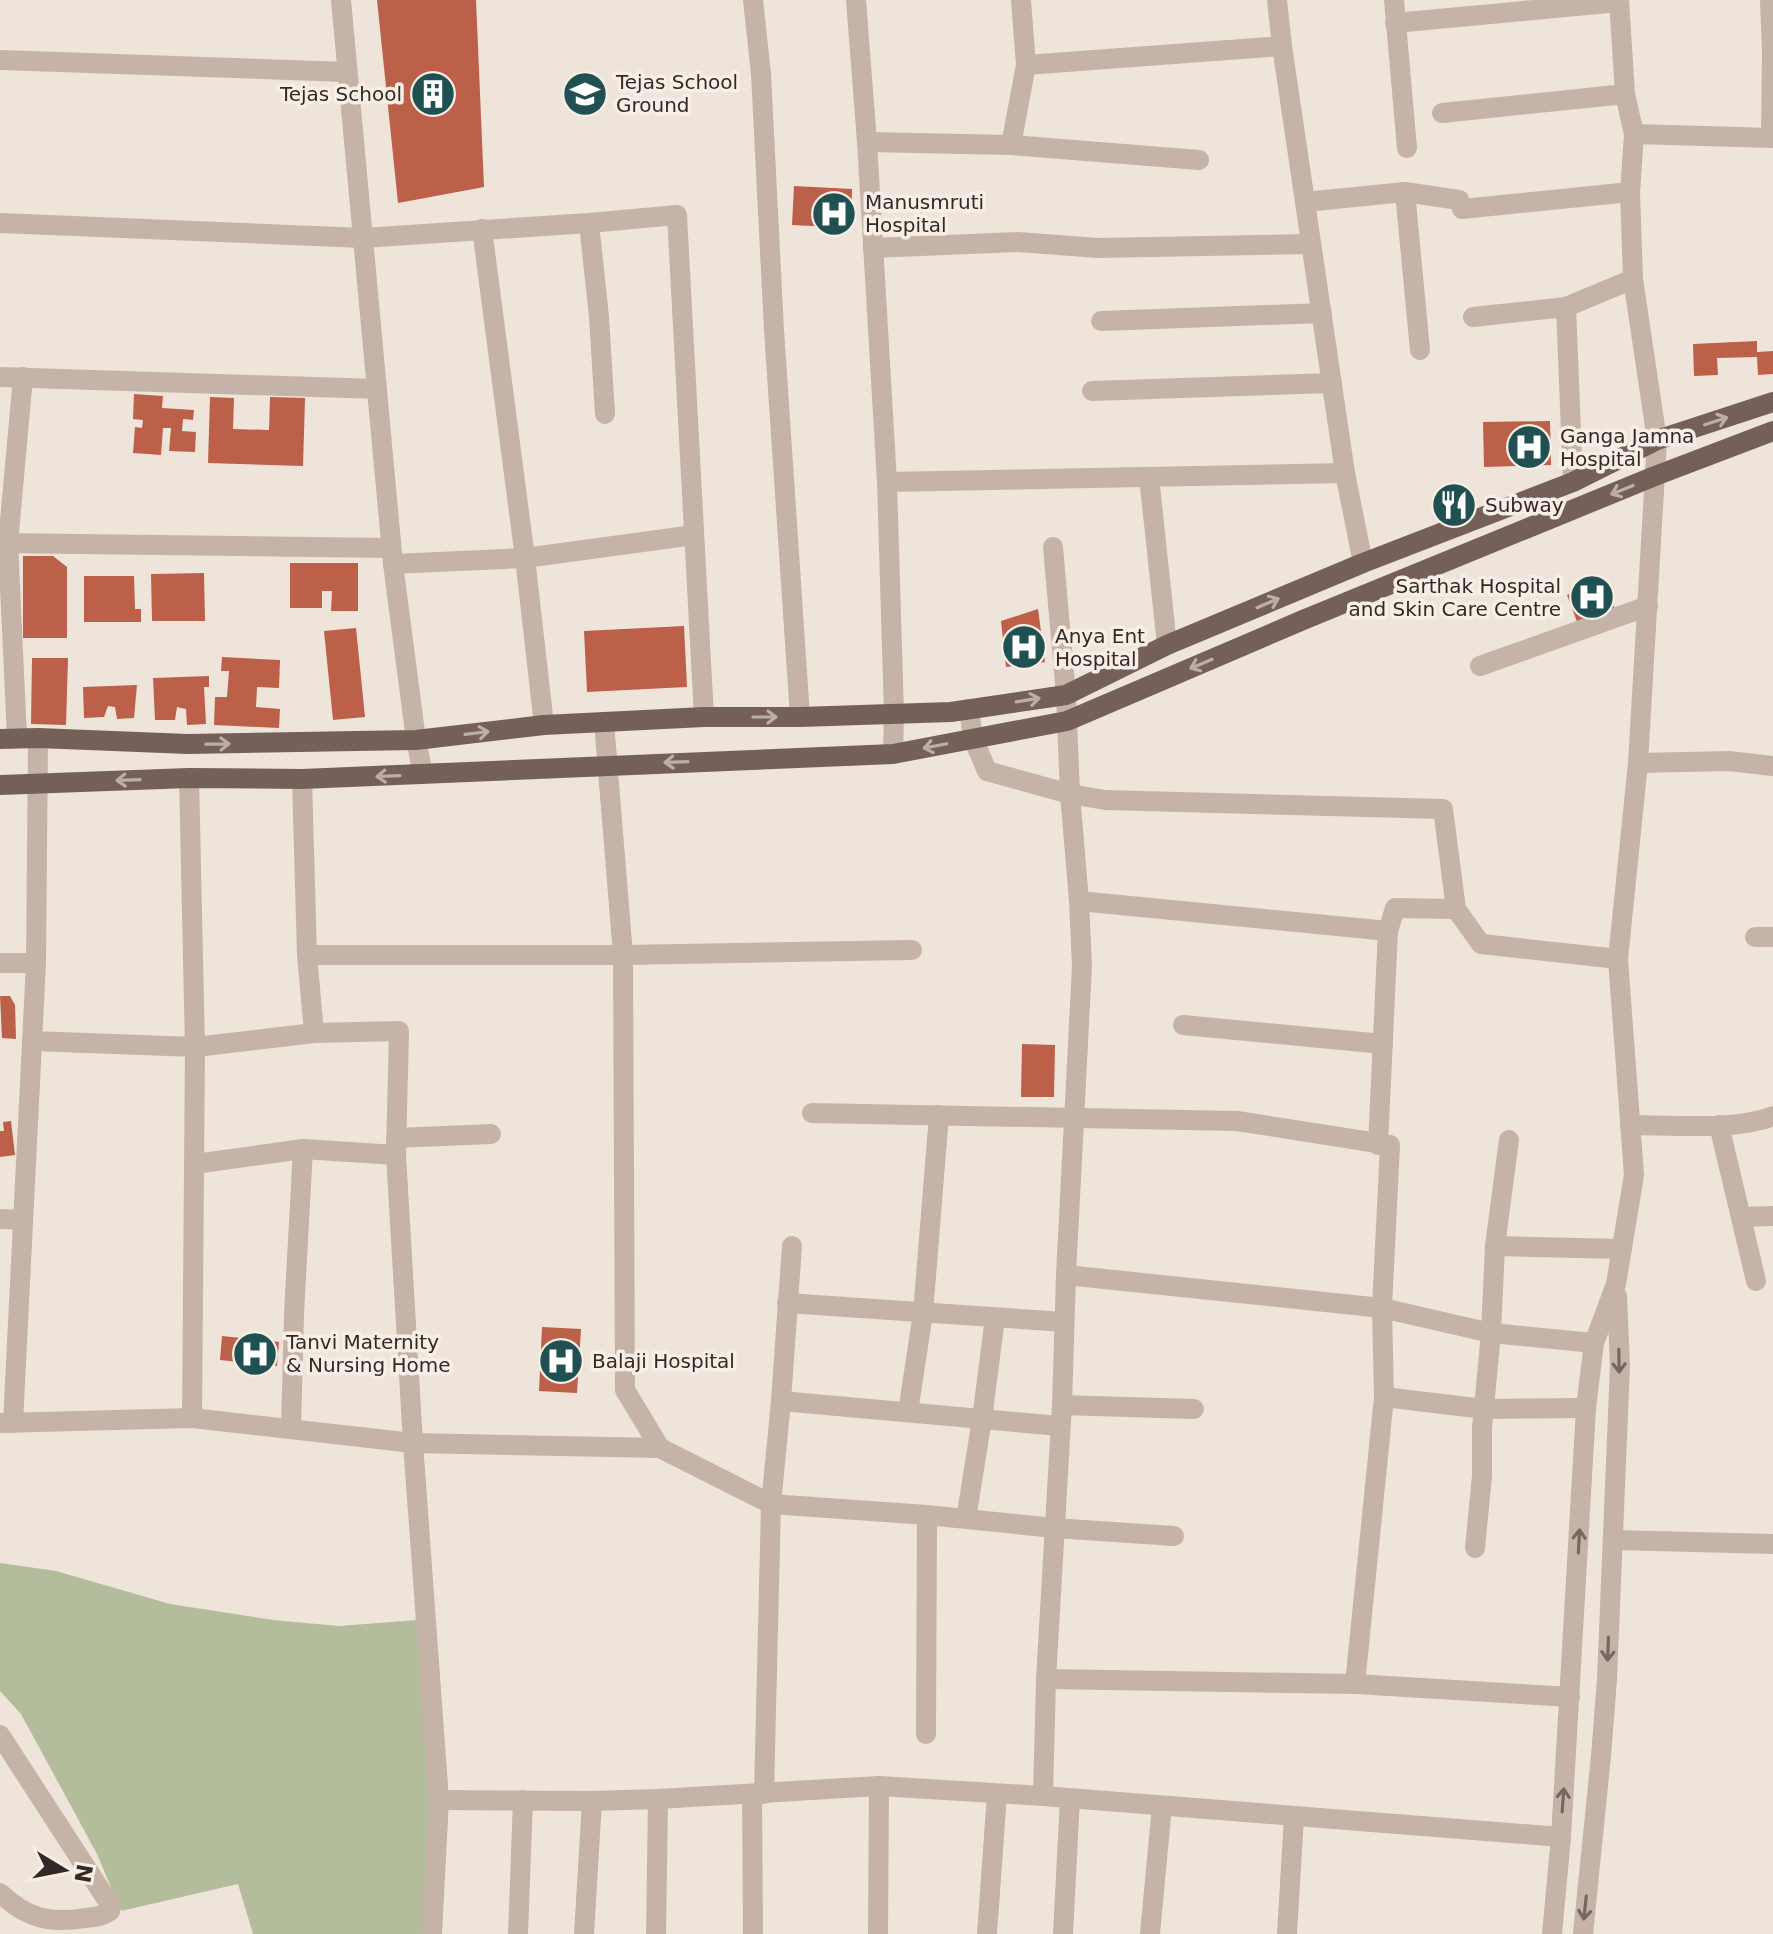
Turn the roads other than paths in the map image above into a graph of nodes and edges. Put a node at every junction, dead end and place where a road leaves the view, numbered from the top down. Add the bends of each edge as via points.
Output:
1 (341, 0) edge
2 (753, 0) edge
3 (856, 0) edge
4 (1021, 0) edge
5 (1277, 0) edge
6 (1394, 0) edge
7 (1770, 0) edge
8 (1619, 1) edge
9 (1395, 23) junction
10 (1282, 46) junction
11 (0, 60) edge
12 (1026, 65) junction
13 (347, 72) junction
14 (1625, 94) junction
15 (1442, 113) dead end
16 (1634, 134) junction
17 (1772, 138) edge
18 (867, 142) junction
19 (1011, 145) junction
20 (1407, 148) dead end
21 (1199, 160) dead end
22 (1405, 192) junction
23 (1630, 192) junction
24 (1305, 202) junction
25 (0, 223) edge
26 (589, 223) junction
27 (482, 229) junction
28 (363, 238) junction
29 (1311, 244) junction
30 (873, 248) junction
31 (1633, 279) junction
32 (1566, 307) junction
33 (1322, 313) junction
34 (1473, 317) dead end
35 (1101, 321) dead end
36 (1420, 350) dead end
37 (0, 377) edge
38 (23, 377) junction
39 (1332, 383) junction
40 (377, 389) junction
41 (1092, 391) dead end
42 (1773, 402) edge
43 (605, 414) dead end
44 (1773, 431) edge
45 (1657, 440) junction
46 (1345, 473) junction
47 (1655, 476) junction
48 (1149, 477) junction
49 (887, 482) junction
50 (1573, 482) junction
51 (694, 535) junction
52 (4, 543) edge
53 (1053, 547) dead end
54 (392, 556) junction
55 (525, 558) junction
56 (1363, 563) junction
57 (1648, 606) junction
58 (1167, 645) junction
59 (1480, 666) dead end
60 (1066, 695) junction
61 (969, 709) junction
62 (894, 714) junction
63 (704, 717) junction
64 (800, 717) junction
65 (1067, 721) junction
66 (604, 722) junction
67 (544, 725) junction
68 (18, 738) edge
69 (973, 738) junction
70 (416, 740) junction
71 (893, 754) junction
72 (1638, 763) junction
73 (607, 765) junction
74 (1773, 766) edge
75 (423, 774) junction
76 (189, 778) junction
77 (302, 779) junction
78 (37, 784) junction
79 (0, 785) edge
80 (1070, 794) junction
81 (1079, 901) junction
82 (1456, 909) junction
83 (1388, 931) junction
84 (912, 950) dead end
85 (307, 955) junction
86 (623, 955) junction
87 (1618, 959) junction
88 (0, 963) edge
89 (36, 963) junction
90 (1183, 1025) dead end
91 (314, 1033) junction
92 (32, 1041) junction
93 (1383, 1044) junction
94 (195, 1047) junction
95 (812, 1113) dead end
96 (939, 1115) junction
97 (1773, 1116) edge
98 (1074, 1118) junction
99 (1630, 1125) junction
100 (1719, 1125) junction
101 (491, 1134) dead end
102 (1509, 1140) dead end
103 (1378, 1145) junction
104 (396, 1146) junction
105 (303, 1149) junction
106 (195, 1164) junction
107 (1773, 1216) edge
108 (1741, 1217) junction
109 (0, 1219) edge
110 (23, 1220) junction
111 (792, 1246) dead end
112 (1495, 1246) junction
113 (1622, 1249) junction
114 (1066, 1275) junction
115 (1756, 1281) dead end
116 (1616, 1284) junction
117 (787, 1303) junction
118 (1382, 1308) junction
119 (923, 1313) junction
120 (995, 1318) junction
121 (1064, 1322) junction
122 (1491, 1333) junction
123 (1594, 1343) junction
124 (1384, 1397) junction
125 (781, 1401) junction
126 (1586, 1408) junction
127 (1194, 1409) dead end
128 (1484, 1409) junction
129 (908, 1412) junction
130 (1060, 1416) junction
131 (192, 1418) junction
132 (982, 1419) junction
133 (6, 1423) edge
134 (291, 1429) junction
135 (413, 1443) junction
136 (660, 1448) junction
137 (771, 1504) junction
138 (927, 1515) junction
139 (966, 1519) junction
140 (1054, 1528) junction
141 (1174, 1536) dead end
142 (1613, 1540) junction
143 (1773, 1544) edge
144 (1475, 1548) dead end
145 (1046, 1679) junction
146 (1355, 1684) junction
147 (1570, 1697) junction
148 (926, 1734) dead end
149 (0, 1735) edge
150 (879, 1786) junction
151 (758, 1794) junction
152 (997, 1794) junction
153 (1043, 1796) junction
154 (1070, 1798) junction
155 (658, 1799) junction
156 (439, 1800) junction
157 (523, 1800) junction
158 (592, 1801) junction
159 (1162, 1806) junction
160 (1294, 1816) junction
161 (1561, 1837) junction
162 (0, 1893) edge
163 (432, 1934) edge
164 (518, 1934) edge
165 (584, 1934) edge
166 (656, 1934) edge
167 (753, 1934) edge
168 (878, 1934) edge
169 (987, 1934) edge
170 (1063, 1934) edge
171 (1150, 1934) edge
172 (1287, 1934) edge
173 (1552, 1934) edge
174 (1583, 1934) edge

1 - 13 street
2 - 64 street
3 - 18 street
4 - 12 street
5 - 10 street
6 - 9 street
7 - 17 street
8 - 9 street
8 - 14 street
9 - 20 street
10 - 12 street
10 - 24 street
11 - 13 street
12 - 19 street
13 - 28 street
14 - 15 street
14 - 16 street
16 - 17 street
16 - 23 street
18 - 19 street
18 - 30 street
19 - 21 street
22 - 23 street via 1459,200 1462,209
22 - 24 street
22 - 36 street
23 - 31 street
24 - 29 street
25 - 28 street
26 - 27 street
26 - 43 street
26 - 51 street via 677,215
27 - 28 street
27 - 55 street
28 - 40 street
29 - 30 street via 1098,248 1018,242
29 - 33 street
30 - 49 street
31 - 32 street
31 - 45 street
32 - 34 street
32 - 50 street
33 - 35 street
33 - 39 street
37 - 38 street
38 - 40 street
38 - 52 street
39 - 41 street
39 - 46 street
40 - 54 street
45 -> 42 main road
44 - 47 main road
45 - 47 street
45 - 50 main road
46 - 48 street
46 - 56 street
47 - 57 street
47 -> 65 main road
48 - 49 street
48 - 58 street
49 - 62 street
50 - 56 main road
51 - 55 street
51 - 63 street
52 - 54 street
52 - 68 street
53 - 60 street
54 - 55 street
54 - 70 street
55 - 67 street
58 -> 56 main road
57 - 59 street
57 - 72 street
58 - 60 main road
61 -> 60 main road
60 - 65 street
61 - 62 main road
61 - 69 street
62 - 64 main road
62 - 71 street
63 -> 64 main road
63 - 66 main road
65 - 69 main road
65 - 80 street
66 - 67 main road
66 - 73 street
70 -> 67 main road
68 -> 70 main road via 188,744
68 - 78 street
69 -> 71 main road
69 - 80 street via 987,771
70 - 75 street
71 -> 73 main road
72 - 74 street via 1729,761
72 - 87 street
73 - 75 main road
73 - 86 street
75 -> 77 main road
76 - 77 main road
76 -> 78 main road
76 - 94 street
77 - 85 street
78 - 79 main road
78 - 89 street
80 - 81 street
80 - 82 street via 1105,800 1443,809
81 - 83 street
81 - 98 street via 1082,966
82 - 83 street via 1395,908
82 - 87 street via 1481,944
83 - 93 street
84 - 86 street
85 - 86 street
85 - 91 street
86 - 136 street via 625,1390
87 - 99 street
88 - 89 street
89 - 92 street
90 - 93 street
91 - 94 street
91 - 104 street via 399,1031
92 - 94 street
92 - 110 street
93 - 103 street
94 - 106 street
95 - 96 street
96 - 98 street
96 - 119 street
97 - 100 street
98 - 103 street via 1237,1121
98 - 114 street
99 - 100 street
99 - 113 street via 1634,1175
100 - 108 street
101 - 104 street
102 - 112 street
103 - 118 street via 1390,1145
104 - 105 street
104 - 135 street
105 - 106 street
105 - 134 street
106 - 131 street
107 - 108 street
108 - 115 street
109 - 110 street
110 - 133 street
111 - 117 street
112 - 113 street
112 - 122 street
113 - 116 street
114 - 118 street
114 - 121 street
116 - 123 street
116 -> 142 street via 1620,1366
117 - 119 street
117 - 125 street
118 - 122 street
118 - 124 street
119 - 120 street
119 - 129 street
120 - 121 street
120 - 132 street
121 - 130 street
122 - 123 street
122 - 128 street
123 - 126 street
124 - 128 street
124 - 146 street
125 - 129 street
125 - 137 street
126 - 128 street
147 -> 126 street
127 - 130 street
128 - 144 street
129 - 132 street
130 - 132 street
130 - 140 street
131 - 133 street
131 - 134 street
132 - 139 street
134 - 135 street
135 - 136 street
135 - 156 street
136 - 137 street
137 - 138 street
137 - 151 street
138 - 139 street
138 - 148 street
139 - 140 street
140 - 141 street
140 - 145 street
142 - 143 street
142 -> 174 street via 1605,1702
145 - 146 street
145 - 153 street
146 - 147 street
161 -> 147 street
149 - 162 street via 110,1911 70,1921 46,1920
150 - 151 street
150 - 152 street
150 - 168 street
151 - 155 street
151 - 167 street
152 - 153 street
152 - 169 street
153 - 154 street
154 - 159 street
154 - 170 street
155 - 158 street
155 - 166 street
156 - 157 street
156 - 163 street
157 - 158 street
157 - 164 street
158 - 165 street
159 - 160 street
159 - 171 street
160 - 161 street
160 - 172 street
161 - 173 street

